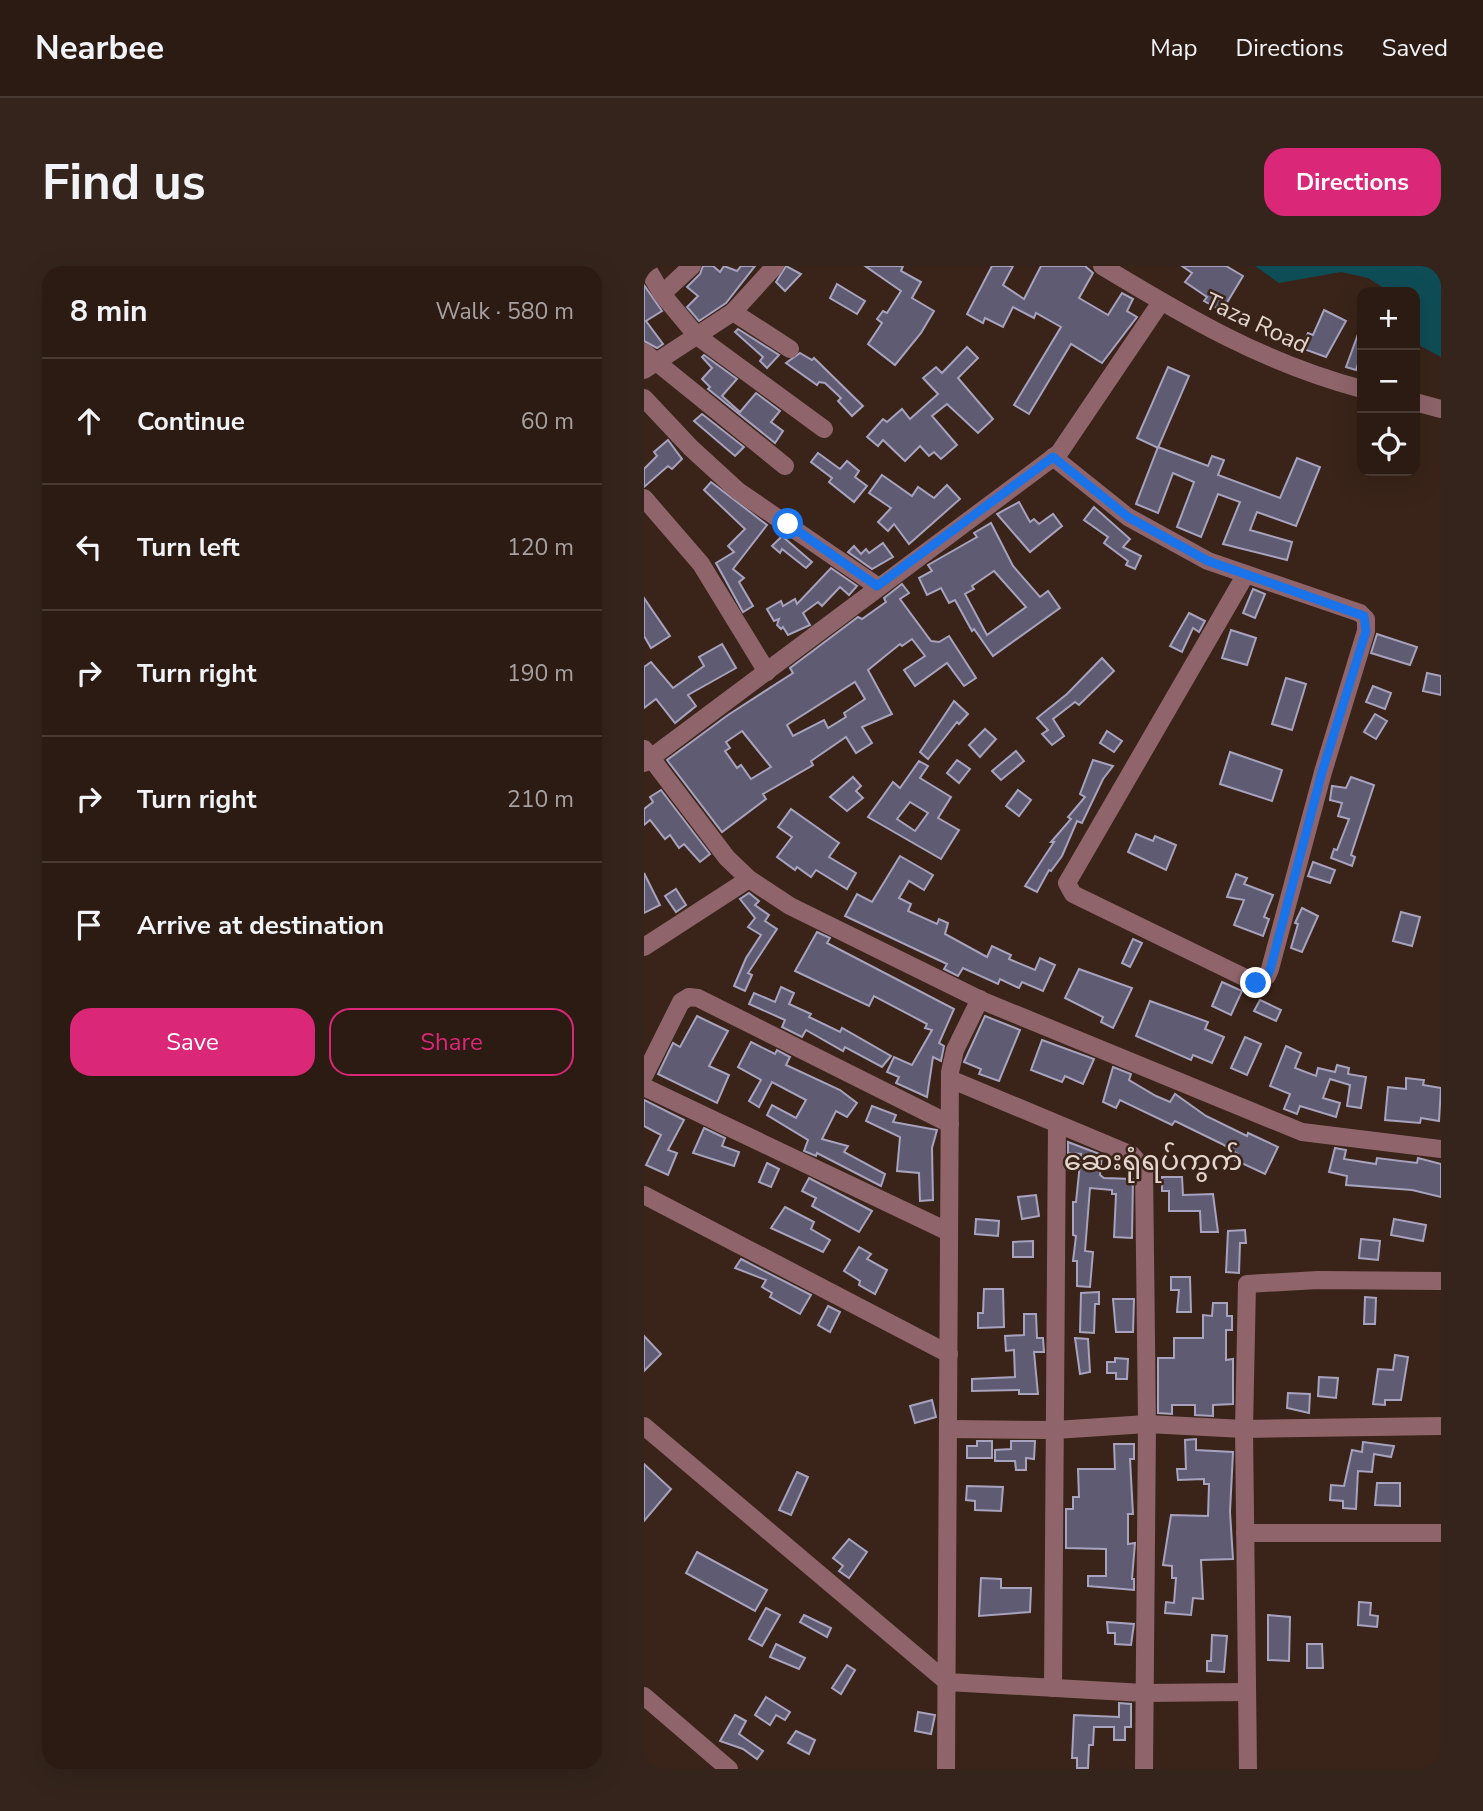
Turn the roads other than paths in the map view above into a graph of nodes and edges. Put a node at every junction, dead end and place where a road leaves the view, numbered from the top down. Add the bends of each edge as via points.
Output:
1 (646, 266) edge
2 (692, 266) edge
3 (775, 266) edge
4 (1102, 266) edge
5 (662, 294) junction
6 (1161, 302) junction
7 (733, 313) junction
8 (697, 336) junction
9 (790, 349) dead end
10 (648, 362) edge
11 (1357, 388) edge
12 (644, 398) edge
13 (1420, 403) edge
14 (1441, 409) edge
15 (824, 429) dead end
16 (1053, 457) junction
17 (785, 466) dead end
18 (644, 498) edge
19 (1245, 574) junction
20 (877, 586) junction
21 (767, 672) junction
22 (646, 757) edge
23 (749, 878) junction
24 (644, 947) edge
25 (980, 999) junction
26 (644, 1076) edge
27 (950, 1079) junction
28 (644, 1087) edge
29 (950, 1124) junction
30 (1057, 1124) junction
31 (1441, 1149) edge
32 (644, 1195) edge
33 (949, 1232) junction
34 (1441, 1281) edge
35 (948, 1354) junction
36 (1147, 1424) junction
37 (644, 1426) edge
38 (1441, 1426) edge
39 (948, 1429) junction
40 (1244, 1429) junction
41 (1055, 1430) junction
42 (1245, 1533) junction
43 (1441, 1534) edge
44 (947, 1682) junction
45 (1053, 1688) junction
46 (1247, 1692) junction
47 (1144, 1693) junction
48 (644, 1696) edge
49 (729, 1769) edge
50 (946, 1769) edge
51 (1144, 1769) edge
52 (1248, 1769) edge

1 - 5 street
2 - 5 street
3 - 7 street
4 - 6 street, Taza Road
5 - 8 street
6 - 11 street, Taza Road via 1215,334 1314,376
6 - 16 street
7 - 8 street
7 - 9 street
8 - 10 street
8 - 15 street
10 - 17 street
12 - 20 street via 738,491
13 - 14 street
16 - 19 street via 1128,517 1208,561
16 - 20 street
18 - 21 street via 701,564
19 - 19 street via 1360,613 1367,624 1270,970 1256,983 1073,894 1067,883
20 - 21 street
21 - 22 street
22 - 23 street via 727,858
23 - 24 street
23 - 25 street via 790,906
25 - 27 street via 955,1051
25 - 31 street via 1302,1132
26 - 29 street via 681,1002 698,998
27 - 29 street
27 - 30 street
28 - 33 street
29 - 33 street
30 - 36 street via 1132,1155 1144,1170
30 - 41 street
32 - 35 street
33 - 35 street
34 - 40 street via 1247,1284
35 - 39 street
36 - 40 street
36 - 41 street
36 - 47 street
37 - 44 street
38 - 40 street
39 - 41 street
39 - 44 street
40 - 42 street
41 - 45 street
42 - 43 street
42 - 46 street
44 - 45 street
44 - 50 street
45 - 47 street
46 - 47 street
46 - 52 street
47 - 51 street
48 - 49 street

